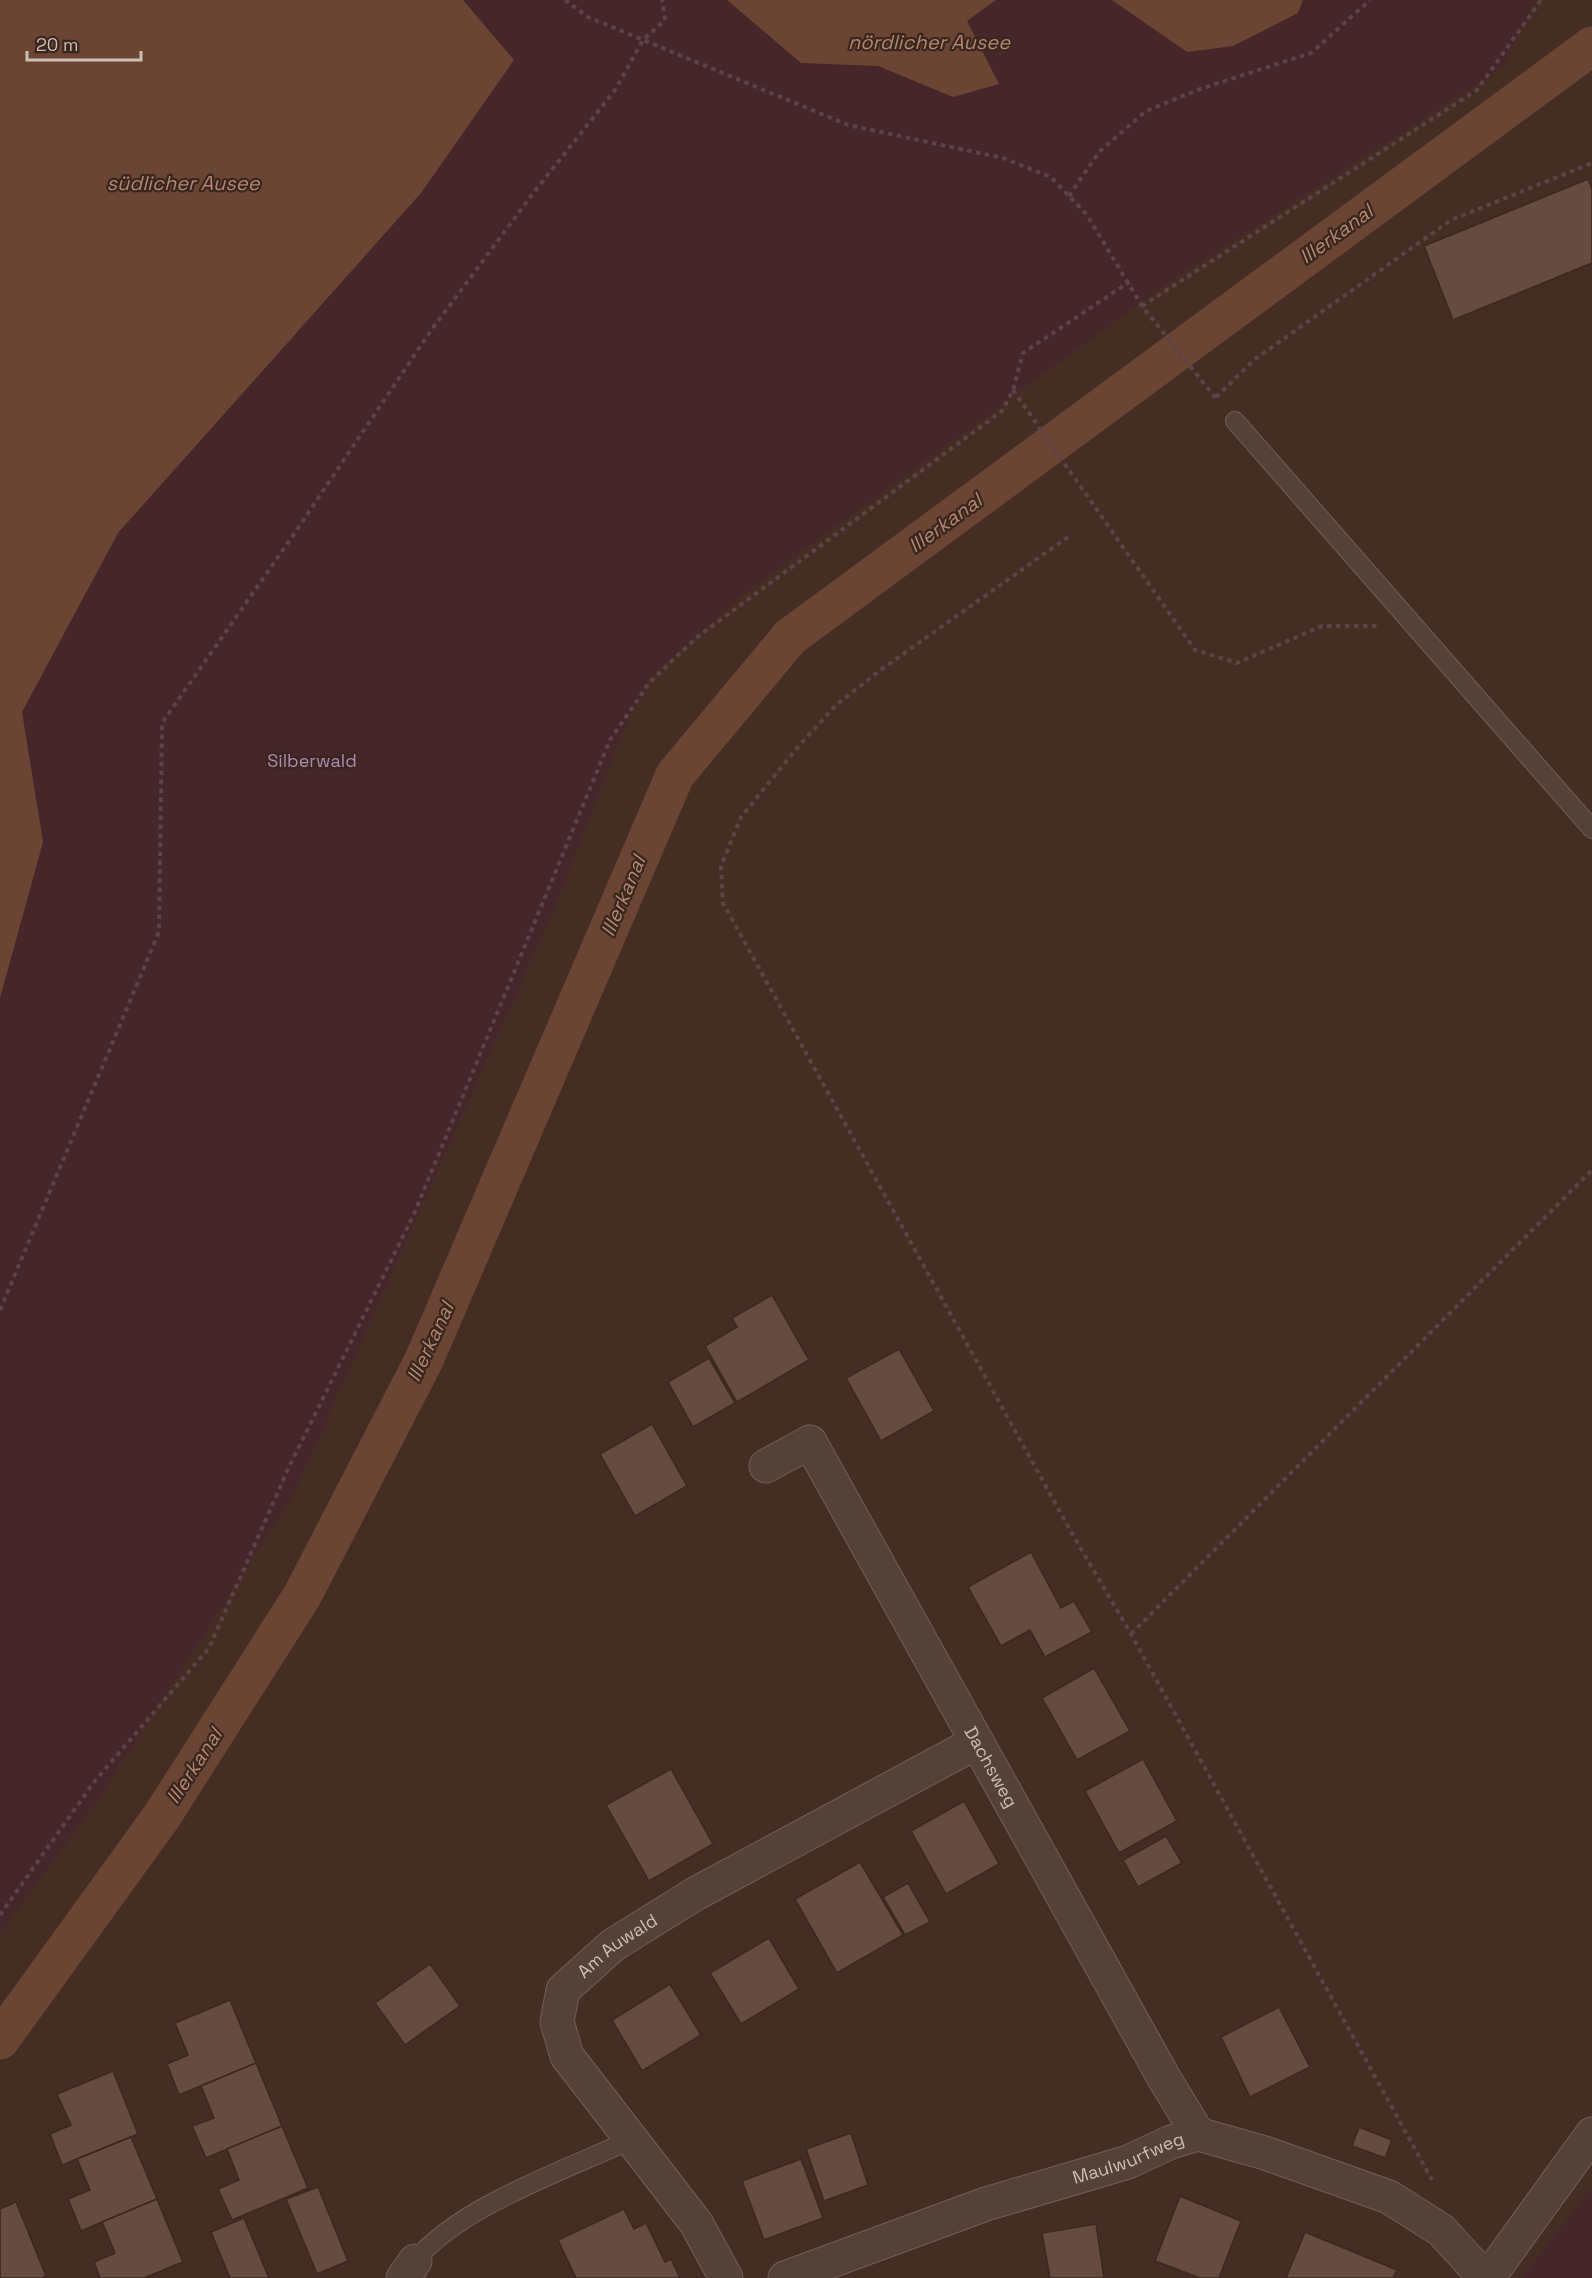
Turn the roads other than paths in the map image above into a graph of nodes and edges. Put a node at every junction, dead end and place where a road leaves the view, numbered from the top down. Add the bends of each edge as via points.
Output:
1 (1235, 421) dead end
2 (1592, 829) edge
3 (766, 1466) dead end
4 (977, 1742) junction
5 (1198, 2134) junction
6 (1592, 2134) edge
7 (632, 2139) junction
8 (409, 2270) edge
9 (726, 2278) edge
10 (785, 2278) edge
11 (1487, 2278) edge

1 - 2 lane
3 - 4 street, Dachsweg via 810,1442
4 - 5 street, Dachsweg
4 - 7 street, Am Auwald via 695,1894 614,1945 563,1990 557,2022 567,2056
5 - 10 street, Maulwurfweg via 1128,2162 987,2204
5 - 11 street, Maulwurfweg via 1265,2153 1389,2198 1441,2230
6 - 11 street
7 - 8 lane via 515,2192 457,2224
7 - 9 street, Am Auwald via 696,2223

